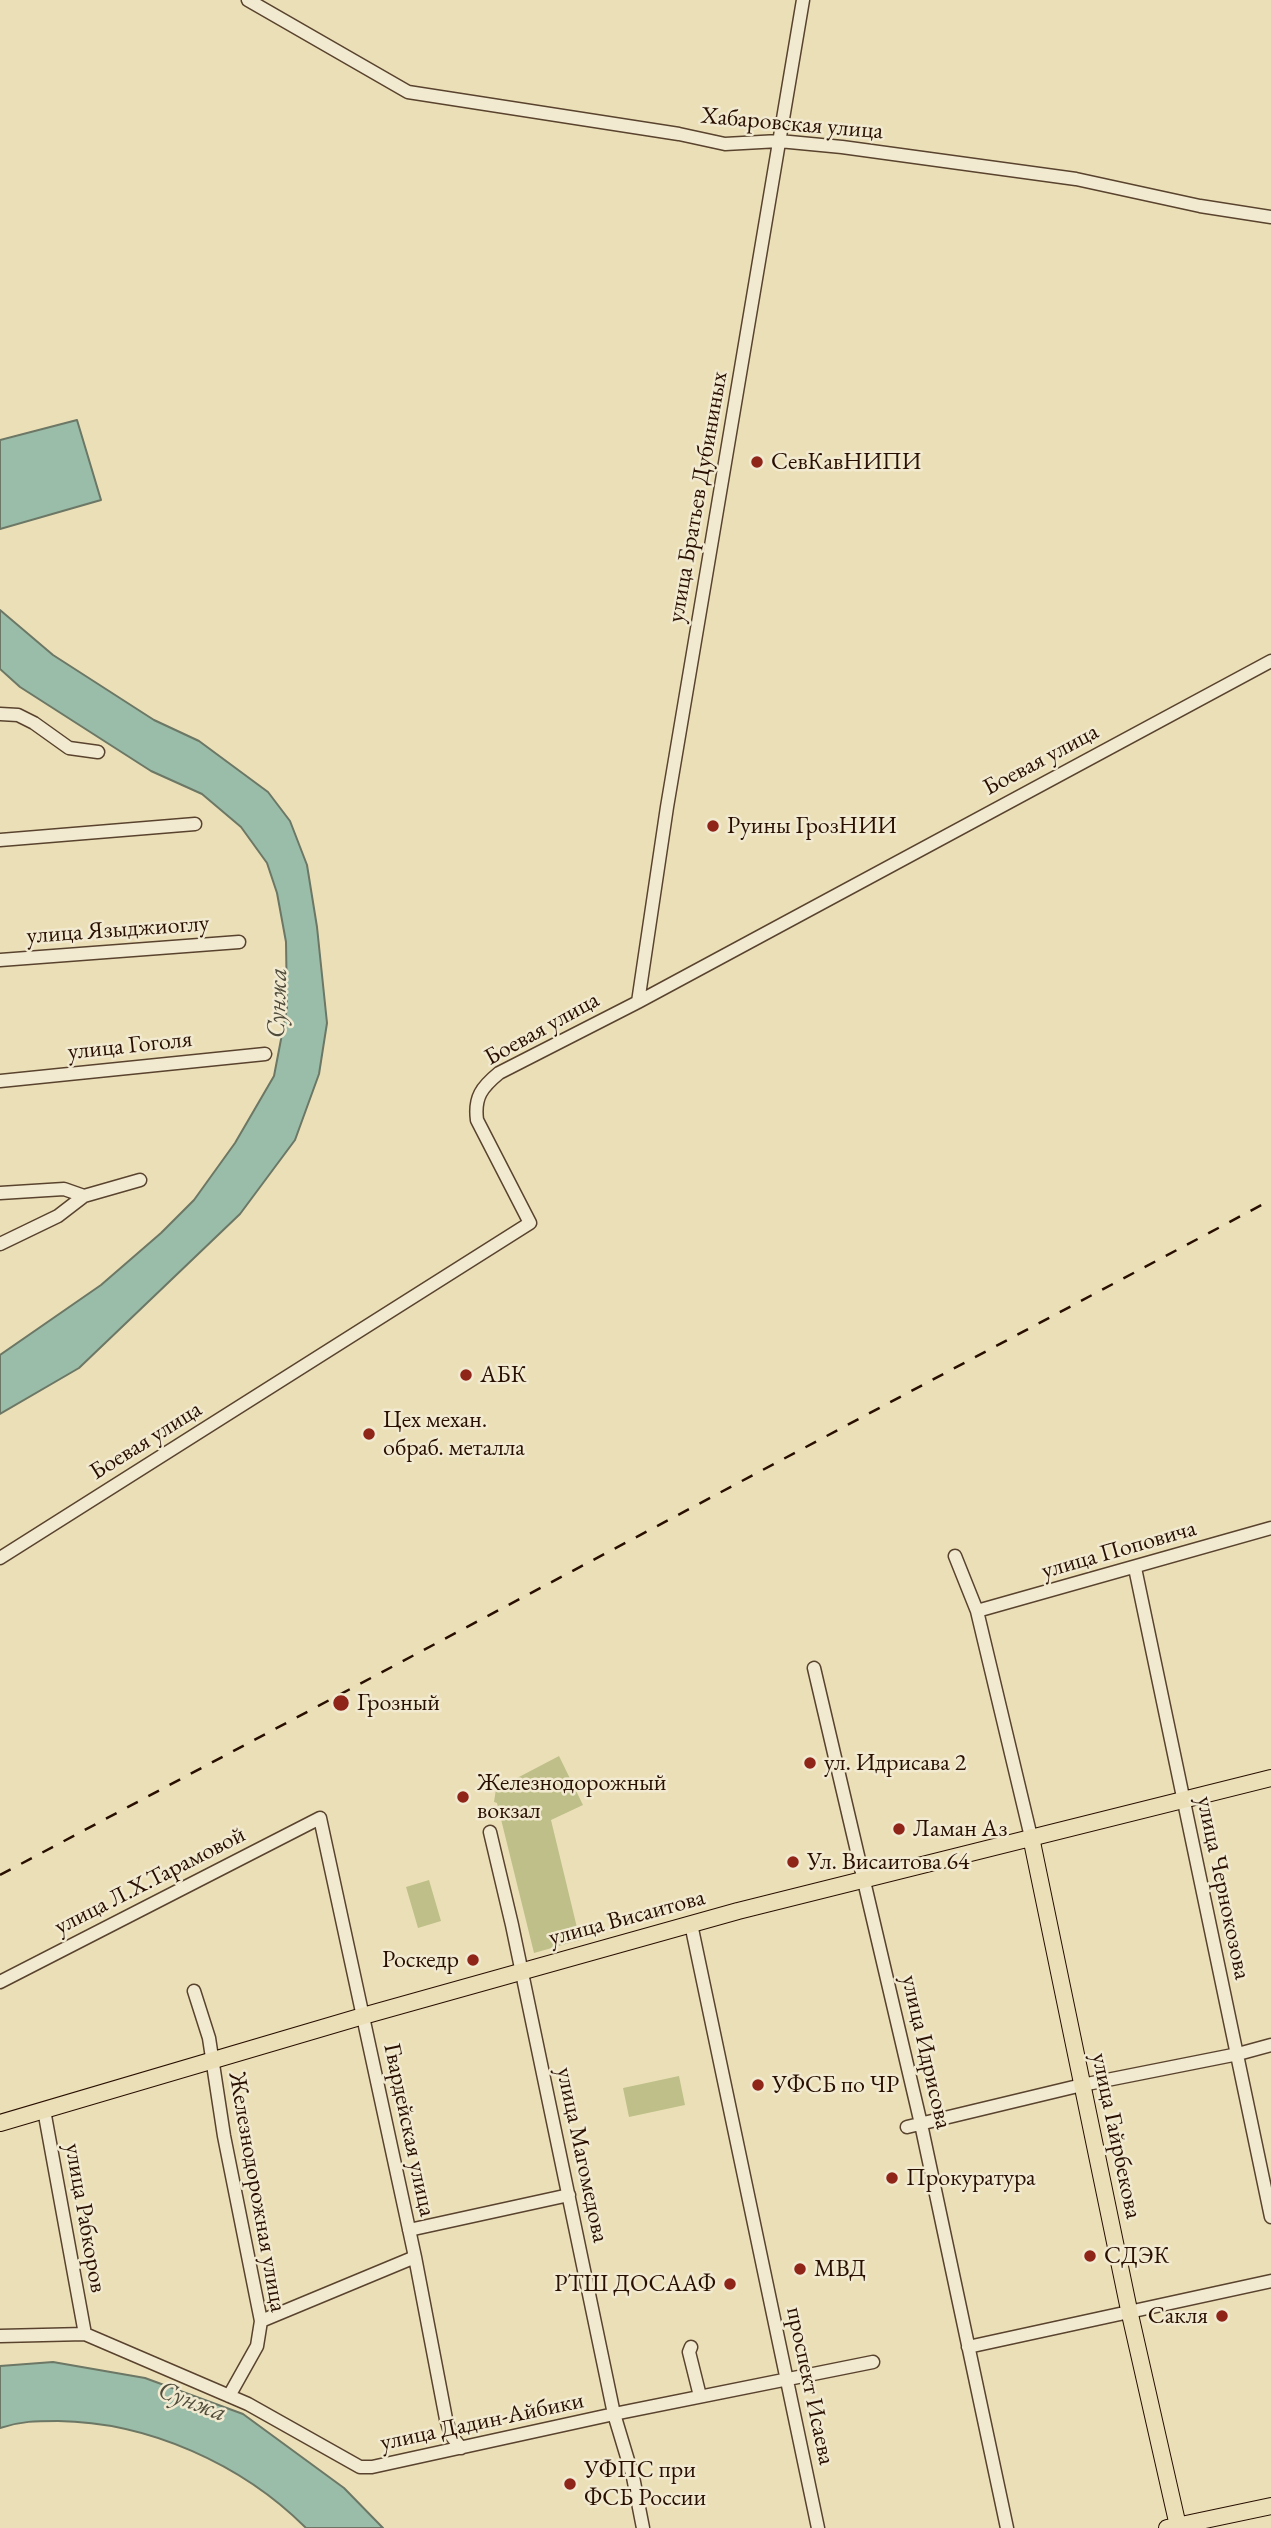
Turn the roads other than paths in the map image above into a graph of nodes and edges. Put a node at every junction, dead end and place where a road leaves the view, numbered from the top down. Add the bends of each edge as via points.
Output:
1 (248, 0) edge
2 (803, 0) edge
3 (779, 142) junction
4 (1271, 217) edge
5 (1271, 661) edge
6 (0, 714) edge
7 (98, 752) dead end
8 (195, 824) dead end
9 (0, 840) edge
10 (239, 942) dead end
11 (0, 960) edge
12 (638, 1002) junction
13 (265, 1054) dead end
14 (0, 1081) edge
15 (140, 1180) dead end
16 (0, 1193) edge
17 (84, 1196) junction
18 (0, 1244) edge
19 (1271, 1528) edge
20 (955, 1556) dead end
21 (0, 1558) edge
22 (1135, 1568) junction
23 (977, 1611) junction
24 (814, 1668) dead end
25 (1271, 1778) edge
26 (1182, 1800) junction
27 (320, 1818) joint
28 (490, 1832) dead end
29 (1031, 1837) junction
30 (864, 1880) junction
31 (691, 1924) junction
32 (520, 1971) junction
33 (0, 1982) edge
34 (194, 1991) dead end
35 (363, 2015) junction
36 (1271, 2045) edge
37 (1238, 2054) junction
38 (212, 2060) junction
39 (1082, 2085) junction
40 (44, 2110) junction
41 (0, 2123) edge
42 (921, 2124) junction
43 (908, 2127) dead end
44 (569, 2195) junction
45 (1271, 2217) edge
46 (409, 2230) junction
47 (415, 2257) junction
48 (1271, 2281) edge
49 (1129, 2310) junction
50 (261, 2321) junction
51 (85, 2334) junction
52 (0, 2336) edge
53 (691, 2347) dead end
54 (968, 2347) junction
55 (873, 2362) dead end
56 (787, 2379) junction
57 (229, 2396) junction
58 (700, 2396) junction
59 (614, 2414) junction
60 (461, 2448) junction
61 (1271, 2506) edge
62 (1172, 2527) edge
63 (643, 2528) edge
64 (818, 2528) edge
65 (1007, 2528) edge

1 - 3 street, Хабаровская улица via 408,92 725,144
2 - 3 street, улица Братьев Дубининых
3 - 4 street, Хабаровская улица via 1076,179
3 - 12 street, улица Братьев Дубининых
5 - 12 street, Боевая улица
6 - 7 street via 18,715 69,748
8 - 9 street
10 - 11 street, улица Языджиоглу
12 - 21 street, Боевая улица via 499,1073 478,1096 477,1120 530,1223
13 - 14 street, улица Гоголя
15 - 17 street
16 - 17 street via 64,1189
17 - 18 street via 58,1216
19 - 22 street, улица Поповича
20 - 23 street
22 - 23 street, улица Поповича
22 - 26 street, улица Чернокозова
23 - 29 street
24 - 30 street, улица Идрисова
25 - 26 main road, улица Висаитова
26 - 29 main road, улица Висаитова
26 - 37 street, улица Чернокозова
27 - 33 street, улица Л.Х.Тарамовой
27 - 35 street, Гвардейская улица
28 - 32 street, улица Магомедова
29 - 30 main road, улица Висаитова
29 - 39 main road, улица Гайрбекова
30 - 31 main road, улица Висаитова
30 - 42 street, улица Идрисова
31 - 32 main road, улица Висаитова
31 - 56 street, проспект Исаева
32 - 35 main road, улица Висаитова
32 - 44 street, улица Магомедова
34 - 38 street, Железнодорожная улица
35 - 38 main road, улица Висаитова
35 - 46 street, Гвардейская улица
36 - 37 street
37 - 39 street
37 - 45 street, улица Чернокозова
38 - 40 main road, улица Висаитова
38 - 50 street, Железнодорожная улица
39 - 42 street
39 - 49 main road, улица Гайрбекова
40 - 41 main road, улица Висаитова
40 - 51 street, улица Рабкоров
42 - 43 street
42 - 54 street, улица Идрисова
44 - 46 street
44 - 59 street, улица Магомедова
46 - 47 street, Гвардейская улица
47 - 50 street
47 - 60 street, Гвардейская улица via 446,2419
48 - 49 street
49 - 54 street
49 - 62 main road, улица Гайрбекова
50 - 57 street, Железнодорожная улица via 257,2346
51 - 52 street, улица Дадин-Айбики
51 - 57 street, улица Дадин-Айбики
53 - 58 street
54 - 65 street, улица Идрисова
55 - 56 street, улица Дадин-Айбики
56 - 58 street, улица Дадин-Айбики
56 - 64 street, проспект Исаева
57 - 60 street, улица Дадин-Айбики via 360,2467
58 - 59 street, улица Дадин-Айбики
59 - 60 street, улица Дадин-Айбики
59 - 63 street, улица Магомедова
61 - 62 main road

